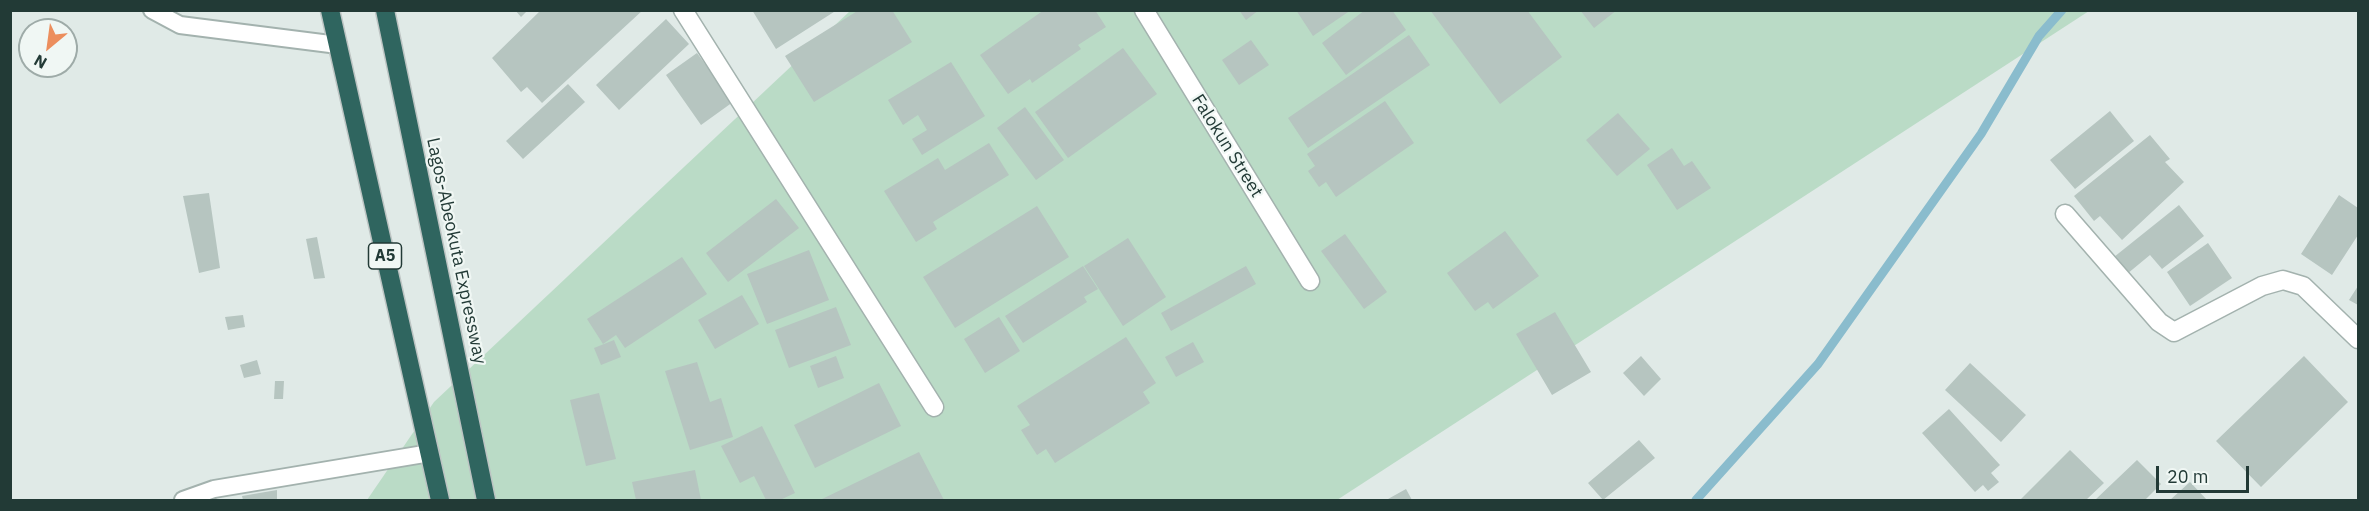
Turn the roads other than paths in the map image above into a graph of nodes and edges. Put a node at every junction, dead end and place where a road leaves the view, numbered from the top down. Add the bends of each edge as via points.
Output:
1 (152, 10) edge
2 (330, 10) edge
3 (385, 10) edge
4 (683, 10) edge
5 (1144, 10) edge
6 (180, 18) edge
7 (338, 45) junction
8 (2065, 214) dead end
9 (1310, 281) dead end
10 (2358, 339) edge
11 (934, 407) dead end
12 (430, 453) junction
13 (183, 501) edge
14 (440, 501) edge
15 (486, 501) edge

1 - 6 lane
2 - 7 highway, A5
3 - 15 highway, Lagos-Abeokuta Expressway
4 - 11 street
5 - 9 street, Falokun Street
6 - 7 lane
7 - 12 highway, A5
8 - 10 street via 2159,322 2174,332 2262,286 2283,280 2303,286
12 - 13 lane via 214,489
12 - 14 highway, A5

